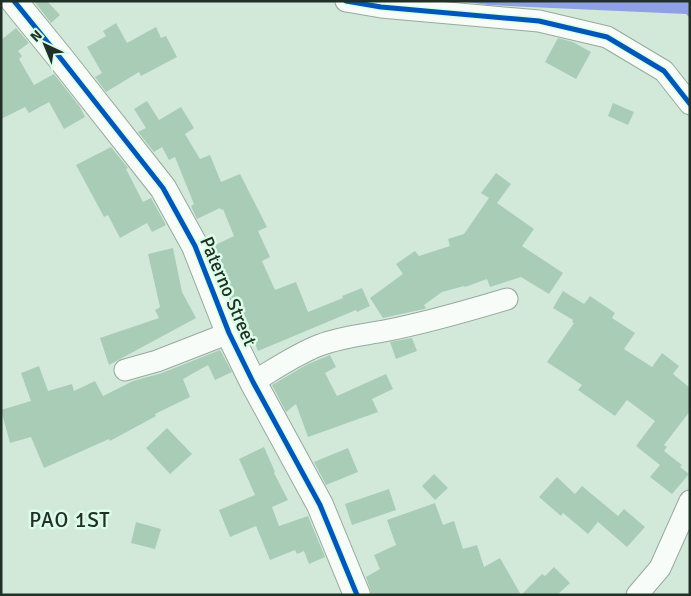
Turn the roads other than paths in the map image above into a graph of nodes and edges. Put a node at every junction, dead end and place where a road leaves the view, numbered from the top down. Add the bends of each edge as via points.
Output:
1 (14, 1) edge
2 (346, 1) edge
3 (690, 104) edge
4 (507, 299) dead end
5 (230, 333) junction
6 (124, 370) dead end
7 (253, 382) junction
8 (690, 501) edge
9 (357, 595) edge
10 (636, 595) edge

1 - 5 street, Paterno Street via 163,188 195,246
2 - 3 street via 539,21 607,37 664,71
4 - 7 street via 322,344
5 - 6 street
5 - 7 street, Paterno Street
7 - 9 street, Paterno Street via 320,505
8 - 10 street via 660,568

